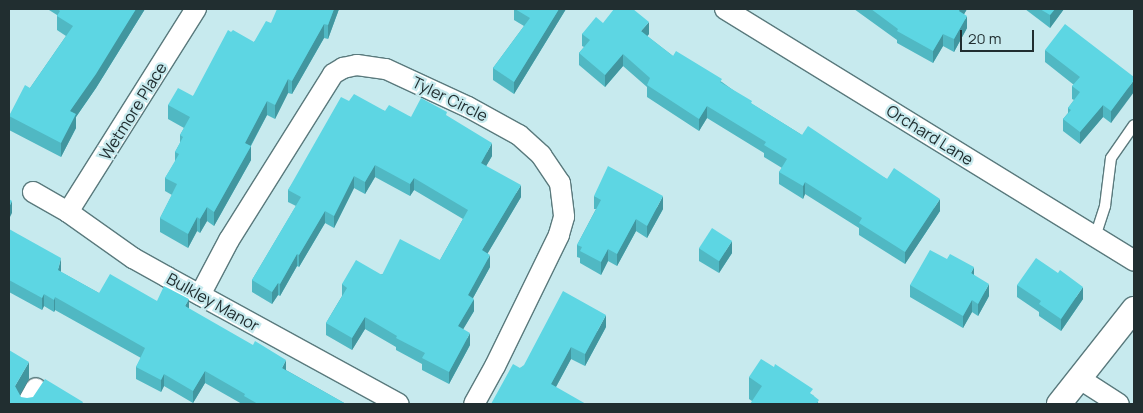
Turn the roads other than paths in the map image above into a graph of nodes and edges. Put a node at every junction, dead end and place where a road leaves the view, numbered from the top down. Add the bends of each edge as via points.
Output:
1 (196, 9) edge
2 (725, 9) edge
3 (1134, 125) edge
4 (33, 192) dead end
5 (68, 212) junction
6 (1094, 237) junction
7 (1134, 261) edge
8 (200, 295) junction
9 (1134, 309) edge
10 (1080, 379) junction
11 (399, 404) edge
12 (474, 404) edge
13 (1059, 404) edge
14 (1118, 404) edge

1 - 5 street, Wetmore Place
2 - 6 street, Orchard Lane
3 - 6 lane via 1111,158 1105,206
4 - 5 street, Bulkley Manor
5 - 8 street, Bulkley Manor via 134,258
6 - 7 street, Orchard Lane
8 - 11 street, Bulkley Manor
8 - 12 street, Tyler Circle via 229,240 333,74 357,65 386,69 519,135 541,154 560,183 564,217 559,235
9 - 10 street
10 - 13 street
10 - 14 street

